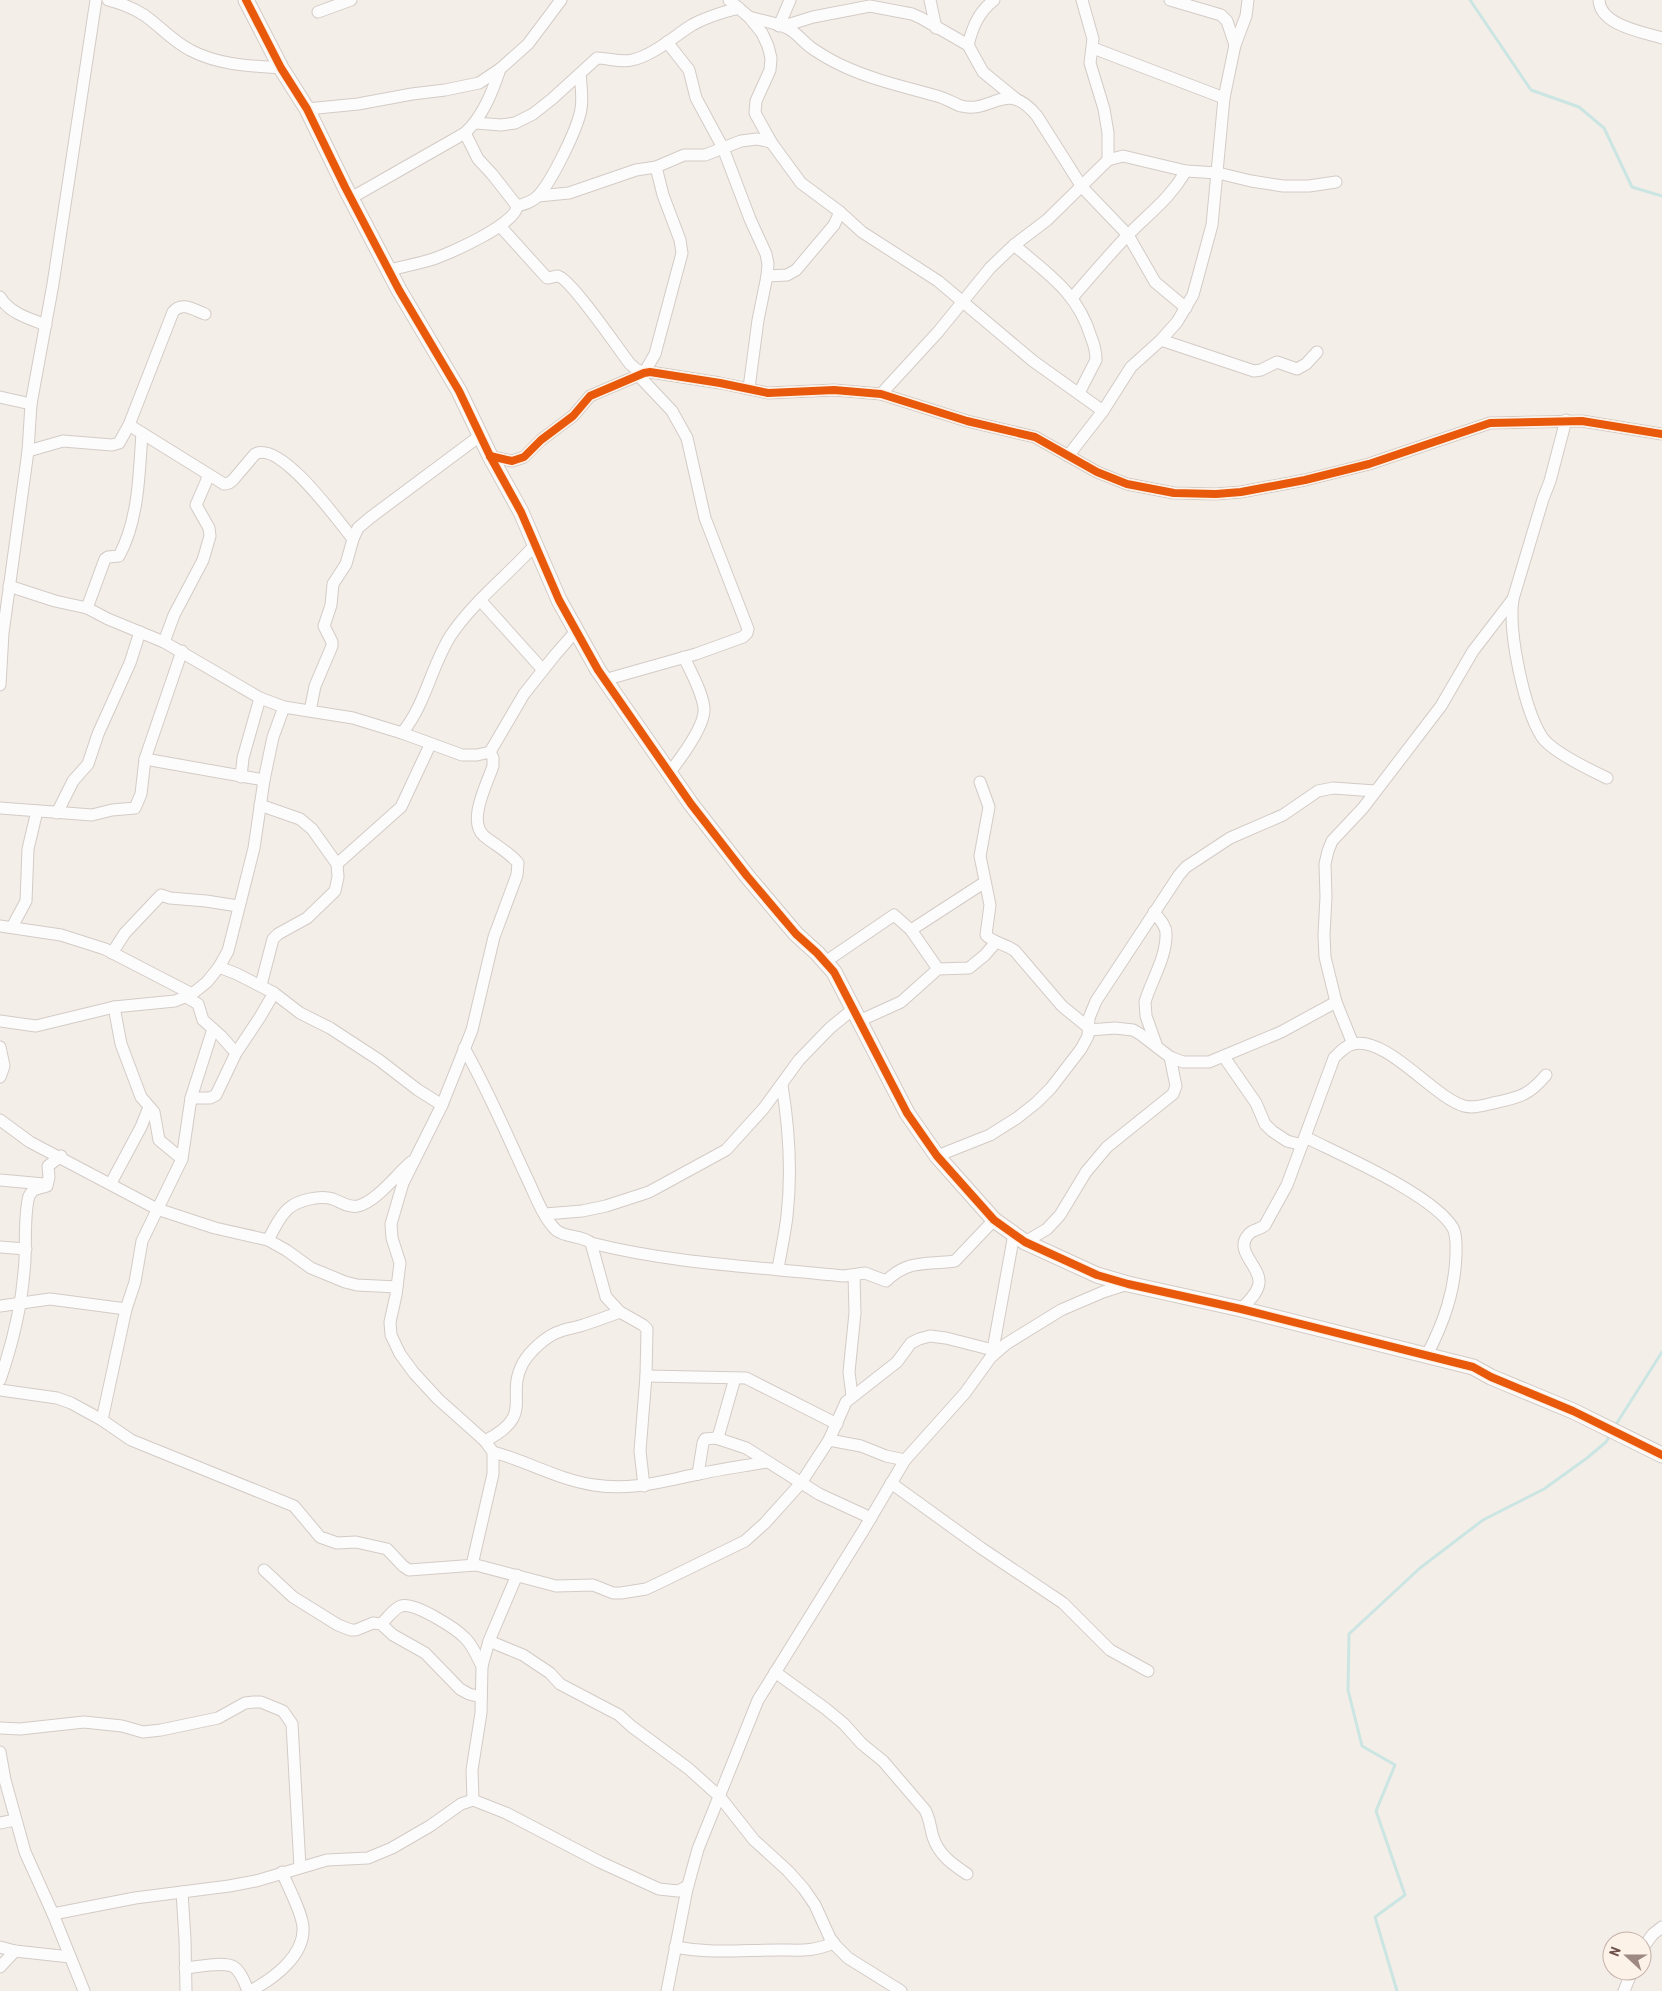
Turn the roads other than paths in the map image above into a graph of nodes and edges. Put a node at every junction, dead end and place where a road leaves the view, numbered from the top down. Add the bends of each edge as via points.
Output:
1 (96, 0) edge
2 (108, 0) edge
3 (246, 0) edge
4 (351, 0) edge
5 (561, 0) edge
6 (729, 0) edge
7 (790, 0) edge
8 (930, 0) edge
9 (994, 0) edge
10 (1082, 0) edge
11 (1170, 0) edge
12 (1248, 0) edge
13 (1599, 0) edge
14 (982, 4) edge
15 (739, 8) junction
16 (318, 12) dead end
17 (749, 17) junction
18 (781, 26) junction
19 (936, 28) junction
20 (1662, 38) edge
21 (667, 42) junction
22 (968, 45) junction
23 (1235, 45) junction
24 (1093, 48) junction
25 (281, 68) junction
26 (500, 69) junction
27 (580, 74) junction
28 (1016, 98) junction
29 (1224, 98) junction
30 (307, 109) junction
31 (476, 123) junction
32 (465, 133) junction
33 (772, 142) junction
34 (723, 148) junction
35 (1108, 160) junction
36 (656, 167) junction
37 (1186, 171) junction
38 (1218, 172) junction
39 (1336, 182) dead end
40 (1082, 187) junction
41 (538, 196) junction
42 (351, 198) junction
43 (517, 206) junction
44 (840, 212) junction
45 (500, 226) junction
46 (1128, 235) junction
47 (1014, 245) junction
48 (388, 270) junction
49 (767, 276) junction
50 (0, 297) edge
51 (1072, 298) junction
52 (961, 302) junction
53 (1186, 308) junction
54 (205, 314) dead end
55 (46, 325) junction
56 (1161, 340) junction
57 (1317, 352) dead end
58 (641, 374) junction
59 (749, 388) junction
60 (1079, 393) junction
61 (881, 394) junction
62 (0, 397) edge
63 (31, 404) junction
64 (1103, 411) junction
65 (1566, 420) junction
66 (129, 425) junction
67 (142, 433) junction
68 (1662, 434) edge
69 (481, 435) junction
70 (28, 451) junction
71 (490, 456) junction
72 (1068, 456) junction
73 (209, 475) junction
74 (353, 539) junction
75 (535, 546) junction
76 (6, 588) edge
77 (1513, 599) junction
78 (480, 600) junction
79 (87, 608) junction
80 (140, 632) junction
81 (576, 632) junction
82 (164, 642) junction
83 (182, 651) junction
84 (684, 657) junction
85 (1, 659) edge
86 (543, 670) junction
87 (604, 680) junction
88 (0, 685) edge
89 (260, 698) junction
90 (284, 707) junction
91 (310, 711) junction
92 (402, 733) junction
93 (430, 744) junction
94 (490, 752) junction
95 (145, 759) junction
96 (670, 772) junction
97 (241, 777) junction
98 (1606, 778) dead end
99 (264, 780) junction
100 (980, 782) dead end
101 (1376, 791) junction
102 (260, 805) junction
103 (0, 808) edge
104 (37, 811) junction
105 (58, 813) junction
106 (337, 864) junction
107 (985, 882) junction
108 (238, 906) junction
109 (1154, 912) junction
110 (0, 926) edge
111 (12, 928) junction
112 (911, 930) junction
113 (996, 942) junction
114 (112, 953) junction
115 (826, 962) junction
116 (220, 967) junction
117 (938, 969) junction
118 (260, 985) junction
119 (274, 993) junction
120 (189, 995) junction
121 (1336, 1002) junction
122 (114, 1007) junction
123 (855, 1015) junction
124 (0, 1021) edge
125 (213, 1028) junction
126 (1089, 1029) junction
127 (1354, 1044) junction
128 (0, 1046) edge
129 (464, 1048) junction
130 (1158, 1049) junction
131 (236, 1053) junction
132 (1170, 1057) junction
133 (1224, 1057) junction
134 (1546, 1075) dead end
135 (0, 1077) edge
136 (782, 1085) junction
137 (191, 1098) junction
138 (442, 1105) junction
139 (149, 1107) junction
140 (0, 1120) edge
141 (1304, 1141) junction
142 (61, 1156) junction
143 (937, 1156) junction
144 (416, 1157) junction
145 (182, 1159) junction
146 (0, 1180) edge
147 (111, 1184) junction
148 (48, 1185) junction
149 (157, 1209) junction
150 (545, 1214) junction
151 (994, 1220) junction
152 (1020, 1238) junction
153 (268, 1240) junction
154 (591, 1244) junction
155 (0, 1247) edge
156 (26, 1249) junction
157 (778, 1269) junction
158 (854, 1275) junction
159 (1128, 1284) junction
160 (397, 1287) junction
161 (20, 1304) junction
162 (0, 1306) edge
163 (126, 1309) junction
164 (1241, 1309) junction
165 (620, 1312) junction
166 (992, 1353) junction
167 (1427, 1355) junction
168 (646, 1376) junction
169 (735, 1378) junction
170 (0, 1380) edge
171 (0, 1390) edge
172 (852, 1396) junction
173 (102, 1420) junction
174 (836, 1424) junction
175 (716, 1438) junction
176 (829, 1440) junction
177 (485, 1441) junction
178 (493, 1452) junction
179 (1662, 1455) edge
180 (904, 1460) junction
181 (766, 1462) junction
182 (698, 1474) junction
183 (801, 1483) junction
184 (891, 1483) junction
185 (644, 1486) junction
186 (871, 1518) junction
187 (472, 1565) junction
188 (264, 1570) dead end
189 (517, 1575) junction
190 (381, 1624) junction
191 (466, 1639) junction
192 (489, 1643) junction
193 (482, 1666) junction
194 (1148, 1671) dead end
195 (775, 1672) junction
196 (481, 1697) junction
197 (0, 1728) edge
198 (0, 1752) edge
199 (720, 1797) junction
200 (473, 1800) junction
201 (15, 1820) junction
202 (0, 1823) edge
203 (300, 1867) junction
204 (282, 1872) junction
205 (967, 1874) dead end
206 (688, 1886) junction
207 (182, 1892) junction
208 (53, 1914) junction
209 (1662, 1927) edge
210 (1652, 1935) edge
211 (834, 1943) junction
212 (675, 1946) junction
213 (0, 1947) edge
214 (15, 1951) junction
215 (70, 1957) junction
216 (0, 1967) edge
217 (186, 1968) junction
218 (84, 1991) edge
219 (186, 1991) edge
220 (249, 1991) edge
221 (667, 1991) edge
222 (901, 1991) edge

1 - 55 street
2 - 25 street via 144,15 169,37 214,60
3 - 25 street
4 - 16 street
5 - 26 street via 528,44
6 - 15 street
7 - 18 street
8 - 19 street
9 - 14 street
10 - 24 street
11 - 23 street via 1221,15
12 - 23 street via 1246,16
13 - 20 street via 1605,16 1616,23
14 - 22 street
15 - 17 street
15 - 21 street via 705,19
17 - 18 street
17 - 33 street via 762,33 771,58 770,70 754,107
18 - 19 street via 870,6 912,14
18 - 28 street via 824,56 886,83 970,107
19 - 22 street
21 - 27 street via 632,60 597,58
21 - 34 street via 689,70 700,107
22 - 28 street via 983,72
23 - 29 street
24 - 29 street
24 - 35 street via 1090,63 1104,110
25 - 30 street
26 - 30 street via 480,83 460,88
26 - 31 street
27 - 31 street via 552,100 515,123
27 - 41 street via 582,107 579,117 558,165
28 - 40 street via 1037,116
29 - 38 street
30 - 42 street
31 - 32 street
32 - 42 street
32 - 43 street via 478,159
33 - 34 street via 748,140
33 - 44 street via 801,183
34 - 36 street via 705,155 684,155
34 - 49 street via 766,254
35 - 37 street via 1122,156
35 - 40 street
36 - 41 street via 636,170 569,193
36 - 58 street via 682,253 655,354
37 - 38 street
37 - 46 street via 1166,200
38 - 39 street via 1283,186
38 - 53 street via 1212,225 1193,295
40 - 46 street
40 - 47 street
41 - 43 street
42 - 48 street
43 - 45 street via 512,217
44 - 49 street via 834,225 796,270 787,275
44 - 52 street via 862,232 938,281
45 - 48 street via 432,259
45 - 58 street via 547,278 562,278
46 - 51 street
46 - 53 street via 1154,282
47 - 51 street
47 - 52 street
48 - 69 street via 460,391
49 - 59 street
50 - 55 street via 18,314
51 - 60 street via 1086,320 1096,355 1096,364
52 - 60 street via 1033,361
52 - 61 street
53 - 56 street
54 - 66 street via 184,306 175,308
55 - 63 street
56 - 57 street via 1254,371 1277,362 1297,369
56 - 64 street via 1131,367
58 - 59 street
58 - 71 street via 590,396 573,416 541,440 524,458 512,461
58 - 84 street via 672,411 687,438 705,518 748,629 743,638
59 - 61 street via 768,393 834,390
60 - 64 street
61 - 72 street via 1035,438
62 - 63 street
63 - 70 street
64 - 72 street
65 - 68 street
65 - 72 street via 1490,423 1369,464 1274,487 1216,494 1174,493 1127,484
65 - 77 street
66 - 67 street
66 - 70 street via 122,440 116,444 63,441
67 - 73 street
67 - 79 street via 137,500 126,538 119,556 106,559
69 - 71 street
69 - 74 street via 371,517 358,528
70 - 76 street
71 - 75 street via 521,512
73 - 74 street via 221,483 229,483 255,454 268,452 303,478
73 - 82 street via 196,505 210,536 203,560 174,615
74 - 91 street via 346,564 333,584 324,626 332,646 315,686
75 - 78 street
75 - 81 street
76 - 79 street
76 - 85 street
77 - 98 street via 1514,641 1521,676 1528,704 1543,738 1566,756
77 - 101 street via 1473,651 1441,706
78 - 86 street
78 - 92 street via 445,644 422,699
79 - 80 street
80 - 82 street
80 - 105 street via 88,764 73,781
81 - 86 street
81 - 87 street
82 - 83 street
83 - 89 street
83 - 95 street
84 - 87 street
84 - 96 street via 701,695 704,713 700,726
85 - 88 street
86 - 94 street via 524,694
87 - 96 street
89 - 90 street
89 - 97 street
90 - 91 street
90 - 99 street via 273,737
91 - 92 street via 353,718
92 - 93 street
93 - 94 street via 462,755
93 - 106 street via 401,807
94 - 129 street via 493,766 477,812 477,822 480,832 515,859 518,869 494,937 472,1030
95 - 97 street
95 - 105 street via 141,798 135,808 92,815
96 - 115 street via 752,883 796,934
97 - 99 street
99 - 102 street
100 - 107 street via 989,807 980,856
101 - 109 street via 1323,789 1283,815 1230,838 1186,867
101 - 121 street via 1332,842 1325,864 1325,957
102 - 106 street via 300,819 312,829
102 - 108 street via 254,848
103 - 104 street
104 - 105 street
104 - 111 street via 28,849 26,901
106 - 118 street via 335,891 307,918 273,939
107 - 112 street
107 - 113 street via 990,905 986,935
108 - 114 street via 161,895 125,933
108 - 116 street via 228,951
109 - 126 street via 1096,1001
109 - 130 street via 1166,933 1145,1010
110 - 111 street
111 - 114 street via 61,935
112 - 115 street via 892,915
112 - 117 street
113 - 117 street via 969,968
113 - 126 street via 1015,951 1062,1006
114 - 120 street
115 - 123 street
116 - 118 street
116 - 120 street
117 - 123 street via 901,1002
118 - 119 street
119 - 131 street
119 - 138 street
120 - 122 street via 175,1001
120 - 125 street via 198,1004 203,1020
121 - 127 street
121 - 133 street via 1281,1032
122 - 124 street via 36,1026
122 - 139 street via 124,1051 141,1097
123 - 136 street via 830,1028 799,1060
123 - 143 street via 907,1113
125 - 131 street
125 - 137 street
126 - 130 street via 1133,1030
126 - 143 street via 1081,1049 1036,1103 990,1135
127 - 134 street via 1375,1047 1454,1101 1470,1108 1523,1096
127 - 141 street via 1334,1058
128 - 135 street via 4,1066
129 - 138 street
129 - 150 street
130 - 132 street
131 - 137 street via 215,1096
132 - 133 street via 1196,1063
132 - 152 street via 1176,1086 1173,1094 1107,1147 1047,1229
133 - 141 street via 1256,1103 1265,1124 1287,1141
136 - 150 street via 726,1150 687,1173 649,1192 606,1206
136 - 157 street via 789,1127 788,1216
137 - 145 street
138 - 144 street
139 - 145 street via 154,1112 159,1140
139 - 147 street
140 - 142 street via 30,1142
141 - 164 street via 1287,1185 1269,1219 1262,1229 1253,1231 1246,1238 1245,1249 1259,1283
141 - 167 street via 1401,1187 1436,1210 1454,1229 1452,1294 1446,1316
142 - 147 street
142 - 148 street via 48,1166
143 - 151 street
144 - 153 street via 369,1201 358,1206 322,1197 289,1208
144 - 160 street via 403,1182 391,1224 400,1263
145 - 149 street
146 - 148 street
147 - 149 street
148 - 156 street via 33,1190 28,1196
149 - 153 street via 215,1228
149 - 163 street via 142,1241 135,1282
150 - 154 street via 556,1231 585,1239
151 - 152 street
151 - 158 street via 955,1261 905,1267 886,1281 865,1273
152 - 159 street via 1097,1276
152 - 166 street
153 - 160 street via 311,1268 344,1282
154 - 157 street via 631,1253
154 - 165 street via 604,1292
155 - 156 street
156 - 161 street
157 - 158 street
158 - 172 street via 855,1313 848,1372
159 - 164 street
159 - 166 street via 1061,1310
160 - 177 street via 390,1322 391,1335 400,1354 438,1399
161 - 162 street
161 - 163 street via 50,1298
161 - 170 street via 13,1341
163 - 173 street
164 - 167 street
165 - 168 street via 647,1329
165 - 177 street via 560,1331 544,1341 523,1364 517,1381 514,1418 497,1435
166 - 172 street via 946,1338 930,1336 918,1339 882,1376
166 - 180 street via 965,1393
167 - 179 street via 1473,1367
168 - 169 street
168 - 185 street via 640,1450
169 - 174 street via 746,1378
169 - 175 street
171 - 173 street via 57,1398
172 - 174 street
173 - 187 street via 125,1437 148,1448 294,1506 316,1533 333,1542 366,1543 386,1548 411,1570
174 - 176 street
175 - 181 street via 746,1448
175 - 182 street via 703,1441
176 - 180 street
176 - 183 street
177 - 178 street
178 - 185 street via 571,1480 600,1486
178 - 187 street via 493,1474
180 - 184 street
181 - 182 street
181 - 183 street
182 - 185 street
183 - 186 street
183 - 189 street via 771,1518 745,1541 646,1588 612,1593 593,1585 556,1586
184 - 186 street
184 - 194 street via 1063,1603 1110,1650
186 - 195 street
187 - 189 street
188 - 190 street via 293,1597 338,1625 356,1630 371,1623
189 - 192 street
190 - 191 street via 406,1605 438,1619
190 - 196 street via 397,1638 425,1654 460,1689
191 - 192 street
191 - 193 street
192 - 193 street
192 - 199 street via 524,1655 550,1673 558,1683 620,1715
193 - 196 street
195 - 199 street via 758,1700
195 - 205 street via 826,1709 883,1761 925,1810 935,1842 944,1857
196 - 200 street via 472,1770
197 - 203 street via 84,1722 144,1732 218,1718 254,1702 284,1711 292,1724
198 - 201 street
199 - 206 street via 706,1826
199 - 211 street via 754,1840 804,1889 816,1905
200 - 203 street via 456,1807 386,1852 368,1858 331,1859
200 - 206 street via 659,1889 678,1891
201 - 202 street
201 - 208 street
203 - 204 street
204 - 207 street via 256,1881
204 - 220 street via 303,1927 301,1944 273,1976
206 - 212 street
207 - 208 street
207 - 217 street
208 - 215 street
209 - 210 street
211 - 212 street via 806,1951 710,1952
211 - 222 street via 848,1958
212 - 221 street
213 - 214 street
214 - 215 street
214 - 216 street
215 - 218 street
217 - 219 street
217 - 220 street via 228,1965 241,1975

